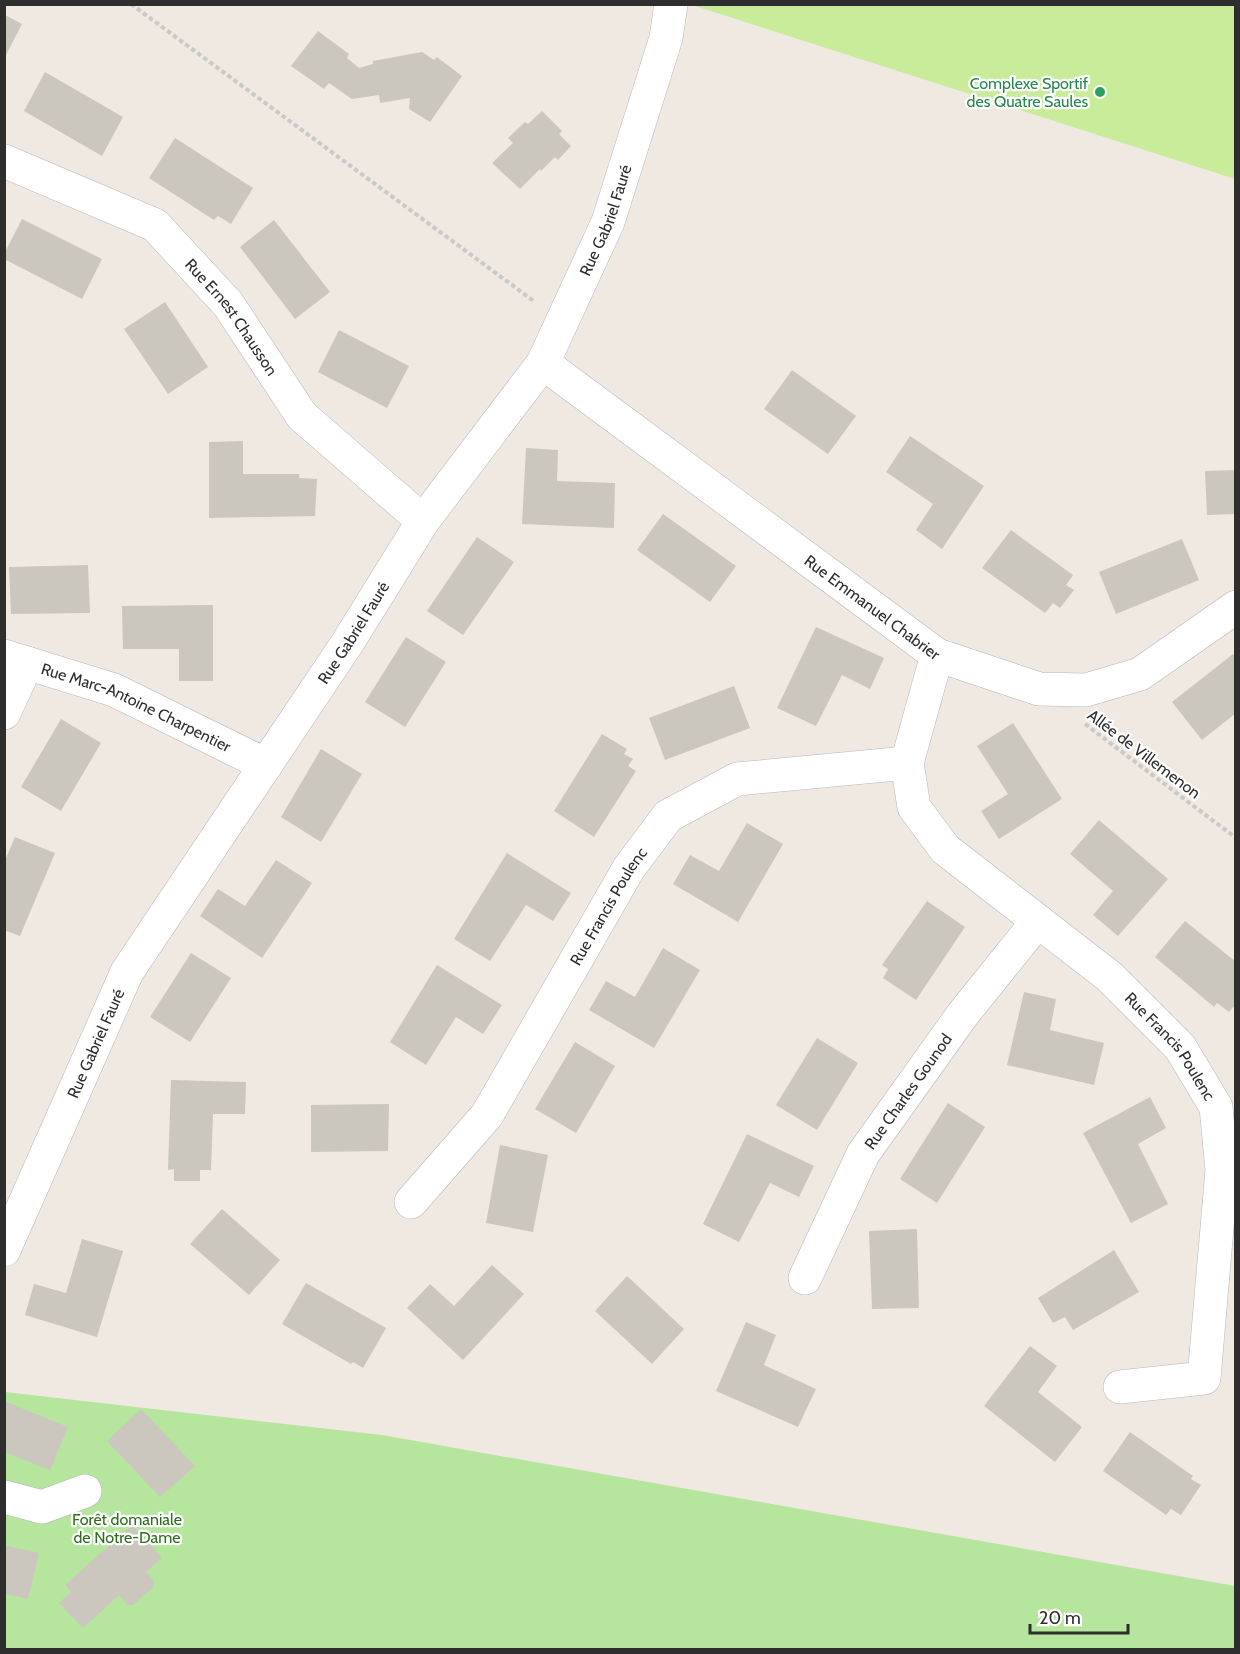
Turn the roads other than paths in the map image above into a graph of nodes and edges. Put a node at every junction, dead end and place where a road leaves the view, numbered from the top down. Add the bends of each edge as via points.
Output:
1 (671, 4) edge
2 (4, 160) edge
3 (543, 363) junction
4 (423, 521) junction
5 (1236, 607) edge
6 (937, 655) junction
7 (16, 659) edge
8 (4, 713) edge
9 (907, 763) junction
10 (266, 765) junction
11 (1038, 921) junction
12 (411, 1202) dead end
13 (4, 1250) edge
14 (805, 1278) dead end
15 (1120, 1387) dead end
16 (85, 1491) dead end
17 (4, 1497) edge

1 - 3 street, Rue Gabriel Fauré via 666,39 608,222
2 - 4 street, Rue Ernest Chausson via 155,225 228,304 302,416
3 - 4 street, Rue Gabriel Fauré
3 - 6 street, Rue Emmanuel Chabrier
4 - 10 street, Rue Gabriel Fauré
5 - 6 street, Rue Emmanuel Chabrier via 1140,674 1086,690 1039,689
6 - 9 street, Rue Francis Poulenc
7 - 8 street
7 - 10 street, Rue Marc-Antoine Charpentier via 114,690
9 - 11 street, Rue Francis Poulenc via 914,807 945,849
9 - 12 street, Rue Francis Poulenc via 737,779 668,816 629,868 487,1115
10 - 13 street, Rue Gabriel Fauré via 127,972
11 - 14 street, Rue Charles Gounod via 963,1014 863,1154
11 - 15 street, Rue Francis Poulenc via 1110,977 1180,1047 1216,1107 1222,1170 1204,1378
16 - 17 street via 42,1507

